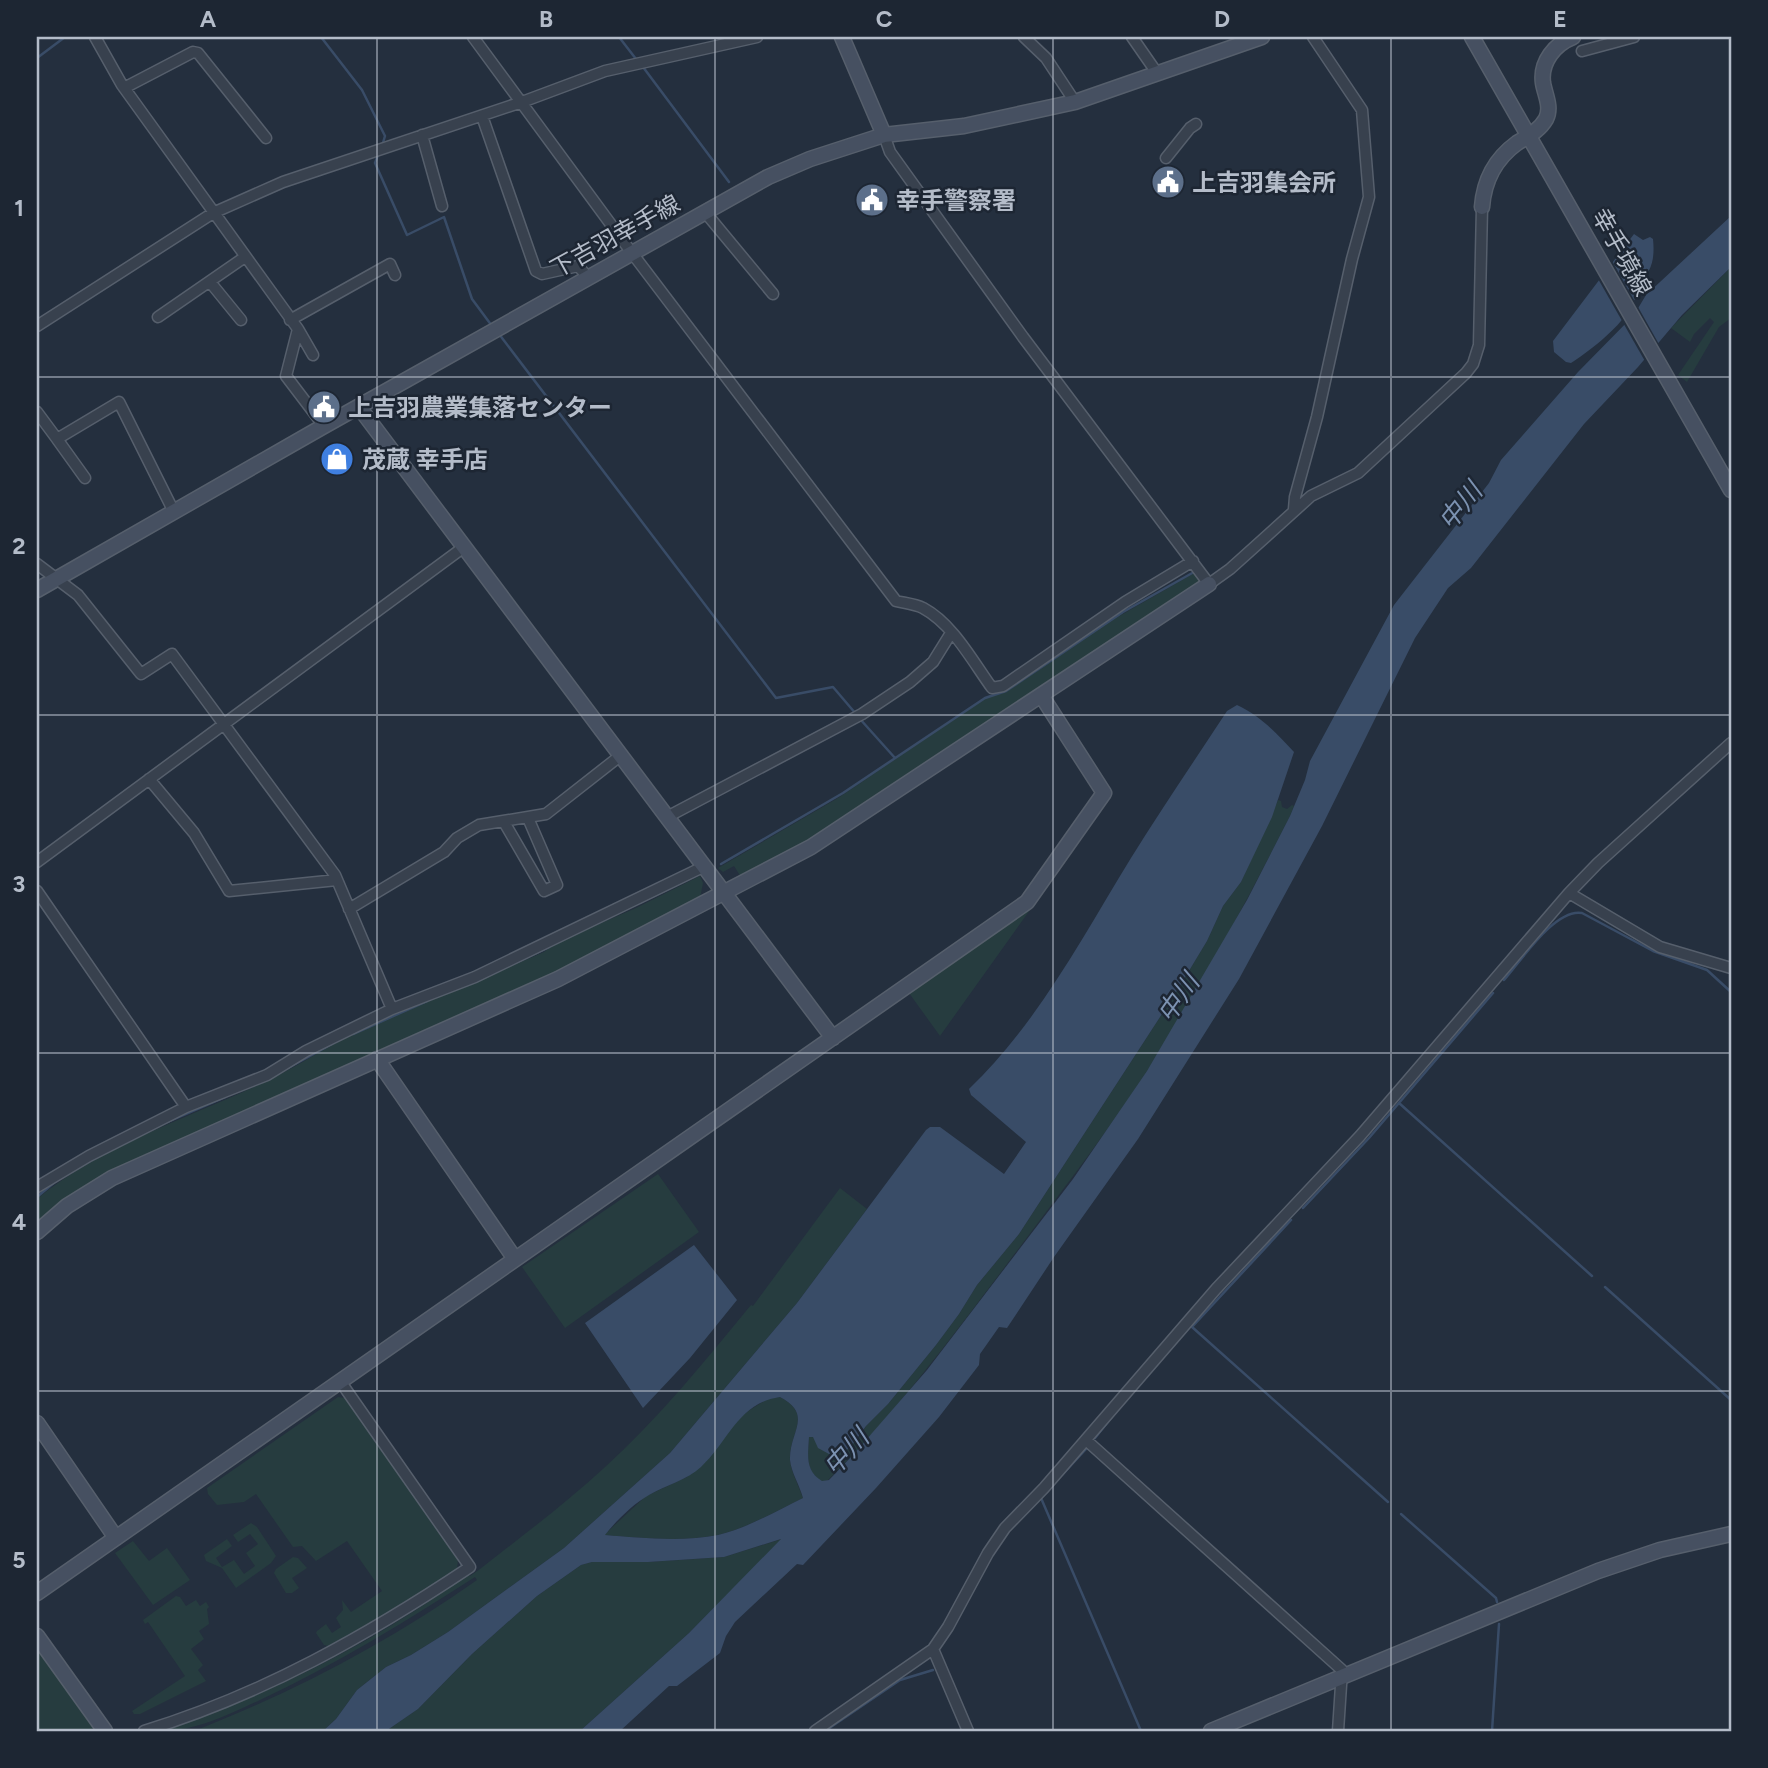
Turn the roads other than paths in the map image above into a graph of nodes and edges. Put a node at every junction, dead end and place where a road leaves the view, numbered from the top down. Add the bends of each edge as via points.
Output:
1 (95, 37) edge
2 (473, 37) edge
3 (757, 37) edge
4 (842, 37) edge
5 (1024, 37) edge
6 (1132, 37) edge
7 (1262, 37) edge
8 (1313, 37) edge
9 (1472, 37) edge
10 (1573, 37) edge
11 (1634, 37) edge
12 (1582, 51) dead end
13 (1157, 74) junction
14 (124, 88) junction
15 (522, 102) junction
16 (1075, 102) junction
17 (481, 116) junction
18 (1196, 124) dead end
19 (422, 135) junction
20 (884, 135) junction
21 (1529, 135) junction
22 (266, 138) dead end
23 (1166, 158) dead end
24 (442, 206) dead end
25 (1482, 207) joint
26 (705, 212) junction
27 (213, 213) junction
28 (632, 253) junction
29 (245, 257) junction
30 (394, 275) dead end
31 (588, 277) junction
32 (209, 282) junction
33 (773, 294) dead end
34 (158, 317) dead end
35 (242, 320) dead end
36 (294, 325) junction
37 (37, 326) edge
38 (313, 355) dead end
39 (359, 407) junction
40 (37, 412) edge
41 (324, 426) junction
42 (57, 439) junction
43 (85, 478) dead end
44 (1731, 490) edge
45 (1294, 509) junction
46 (174, 512) junction
47 (464, 547) junction
48 (1193, 561) junction
49 (37, 564) edge
50 (57, 579) junction
51 (1209, 584) junction
52 (37, 590) edge
53 (951, 633) junction
54 (1041, 695) junction
55 (225, 723) junction
56 (1731, 743) edge
57 (620, 756) junction
58 (149, 779) junction
59 (667, 817) junction
60 (528, 818) junction
61 (503, 822) junction
62 (37, 862) edge
63 (705, 866) junction
64 (337, 880) junction
65 (37, 891) edge
66 (724, 893) junction
67 (1569, 893) junction
68 (349, 909) junction
69 (1731, 968) edge
70 (392, 1009) junction
71 (832, 1038) junction
72 (377, 1059) junction
73 (186, 1107) junction
74 (37, 1187) edge
75 (37, 1232) edge
76 (515, 1259) junction
77 (340, 1381) junction
78 (37, 1423) edge
79 (1086, 1440) junction
80 (1731, 1534) edge
81 (116, 1538) junction
82 (37, 1592) edge
83 (37, 1636) edge
84 (933, 1649) junction
85 (1343, 1677) junction
86 (105, 1731) edge
87 (144, 1731) edge
88 (815, 1731) edge
89 (968, 1731) edge
90 (1211, 1731) edge
91 (1338, 1731) edge

1 - 14 street
2 - 15 street
3 - 15 street via 605,71
4 - 20 street
5 - 16 street via 1046,58
6 - 13 street
7 - 13 street, 下吉羽幸手線
8 - 45 street via 1362,110 1369,197
9 - 21 street, 幸手境線
10 - 21 street via 1560,43 1548,58 1543,75 1548,116
11 - 12 street
13 - 16 street, 下吉羽幸手線
14 - 22 street via 198,53
14 - 27 street
15 - 17 street
15 - 28 street
16 - 20 street, 下吉羽幸手線 via 964,127
17 - 19 street
17 - 31 street via 536,271 542,274 578,266
18 - 23 street
19 - 24 street
19 - 27 street via 283,182
20 - 26 street, 下吉羽幸手線 via 768,177
20 - 48 street via 890,152 1001,307
21 - 25 street via 1496,163 1483,191
21 - 44 street, 幸手境線
25 - 45 street via 1479,345 1472,363 1458,383 1358,473
26 - 28 street, 下吉羽幸手線
26 - 33 street
27 - 29 street
27 - 37 street
28 - 31 street, 下吉羽幸手線
28 - 53 street via 896,601 920,607
29 - 32 street
29 - 36 street
30 - 36 street via 390,264
31 - 39 street, 下吉羽幸手線
32 - 34 street
32 - 35 street
36 - 38 street
36 - 41 street via 286,376
39 - 41 street, 下吉羽幸手線
39 - 47 street
40 - 42 street
41 - 46 street, 下吉羽幸手線
42 - 43 street
42 - 46 street via 119,402
45 - 51 street
46 - 50 street, 下吉羽幸手線
47 - 55 street
47 - 57 street
48 - 51 street
48 - 53 street via 1003,686 992,688
49 - 50 street
50 - 52 street, 下吉羽幸手線
50 - 55 street via 78,595 141,674 172,654
51 - 54 street
53 - 59 street via 933,662 862,714
54 - 66 street via 811,847
54 - 71 street via 1104,793 1027,902
55 - 58 street
55 - 64 street
56 - 67 street
57 - 59 street
57 - 60 street via 547,814
58 - 62 street
58 - 64 street via 194,833 229,891
59 - 63 street
60 - 61 street
60 - 61 street via 557,885 544,891
61 - 68 street via 479,825 444,852
63 - 66 street
63 - 70 street via 474,976
64 - 68 street
65 - 73 street
66 - 71 street
66 - 72 street via 558,979
67 - 69 street via 1660,947
67 - 79 street via 1360,1136 1216,1289
68 - 70 street
70 - 73 street via 267,1075
71 - 76 street
72 - 75 street via 112,1178 67,1206
72 - 76 street
73 - 74 street
76 - 77 street
77 - 81 street
77 - 87 street via 470,1567 300,1670
78 - 81 street
79 - 84 street via 1005,1528
79 - 85 street via 1342,1670
80 - 85 street via 1610,1566
81 - 82 street
83 - 86 street
84 - 88 street
84 - 89 street
85 - 90 street
85 - 91 street

